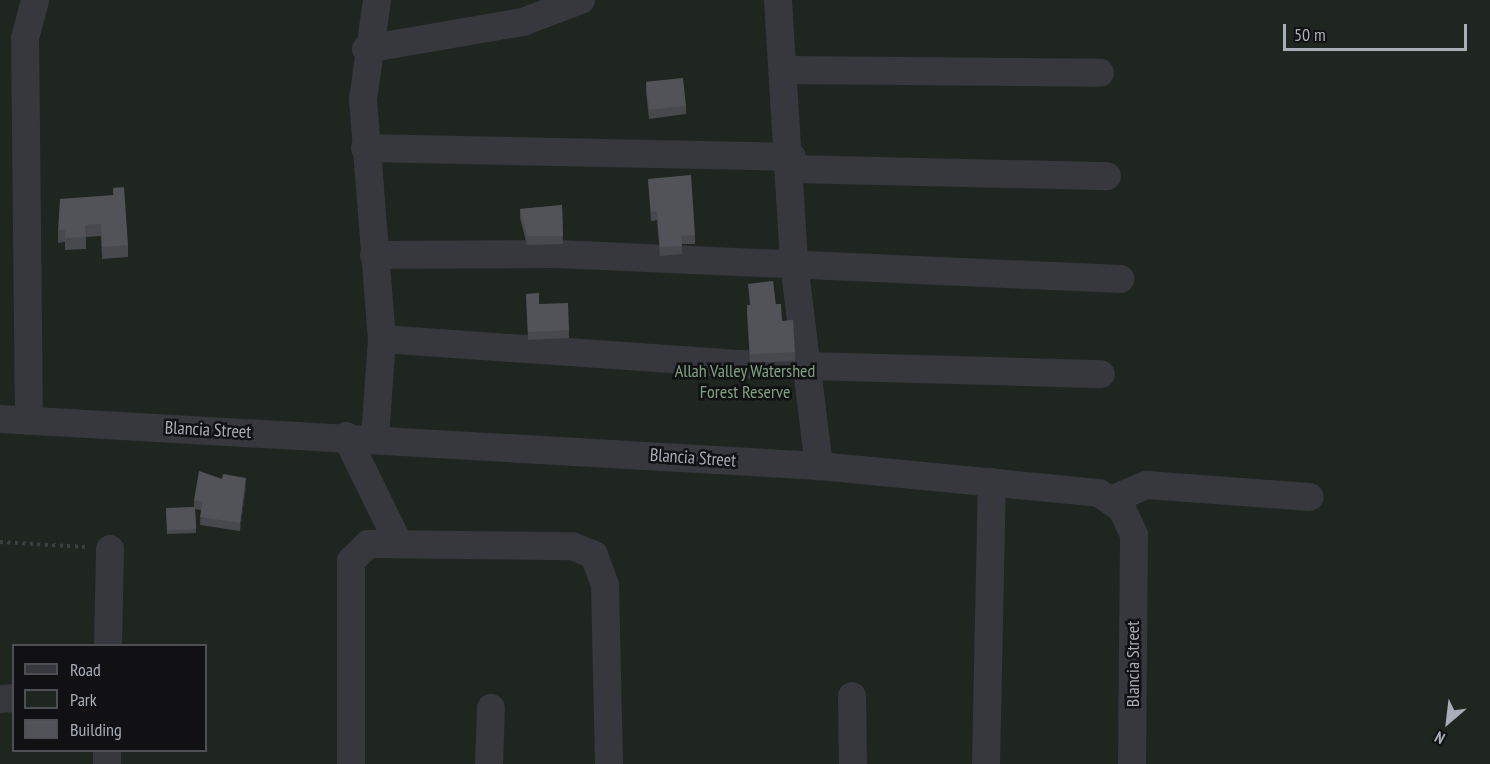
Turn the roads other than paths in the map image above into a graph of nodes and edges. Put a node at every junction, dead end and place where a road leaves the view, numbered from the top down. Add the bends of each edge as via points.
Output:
1 (35, 0) edge
2 (376, 0) edge
3 (581, 0) edge
4 (778, 0) edge
5 (366, 49) junction
6 (785, 70) junction
7 (1100, 73) dead end
8 (365, 148) junction
9 (792, 163) junction
10 (1107, 176) dead end
11 (374, 255) junction
12 (794, 263) junction
13 (1120, 279) dead end
14 (382, 339) junction
15 (806, 364) junction
16 (1101, 374) dead end
17 (0, 419) edge
18 (29, 421) junction
19 (346, 436) junction
20 (375, 437) junction
21 (819, 466) junction
22 (992, 482) junction
23 (1310, 497) dead end
24 (1112, 500) junction
25 (399, 544) junction
26 (110, 549) road end
27 (108, 644) edge
28 (852, 696) dead end
29 (490, 708) dead end
30 (351, 764) edge
31 (489, 764) edge
32 (609, 764) edge
33 (853, 764) edge
34 (986, 764) edge
35 (1132, 764) edge

1 - 18 street via 25,38
2 - 5 street
3 - 5 street via 524,22
4 - 6 street
5 - 8 street
6 - 7 street
6 - 9 street
8 - 9 street
8 - 11 street
9 - 10 street
9 - 12 street
11 - 12 street via 511,253
11 - 14 street
12 - 13 street
12 - 15 street
14 - 15 street
14 - 20 street
15 - 16 street
15 - 21 street
17 - 18 street, Blancia Street
18 - 19 street, Blancia Street
19 - 20 street, Blancia Street
19 - 25 street
20 - 21 street, Blancia Street
21 - 22 street, Blancia Street
22 - 24 street, Blancia Street via 1099,493
22 - 34 street
23 - 24 street via 1147,485
24 - 35 street, Blancia Street via 1134,535
25 - 30 street via 368,544 351,561
25 - 32 street via 572,546 594,555 604,585
26 - 27 street
28 - 33 street
29 - 31 street

